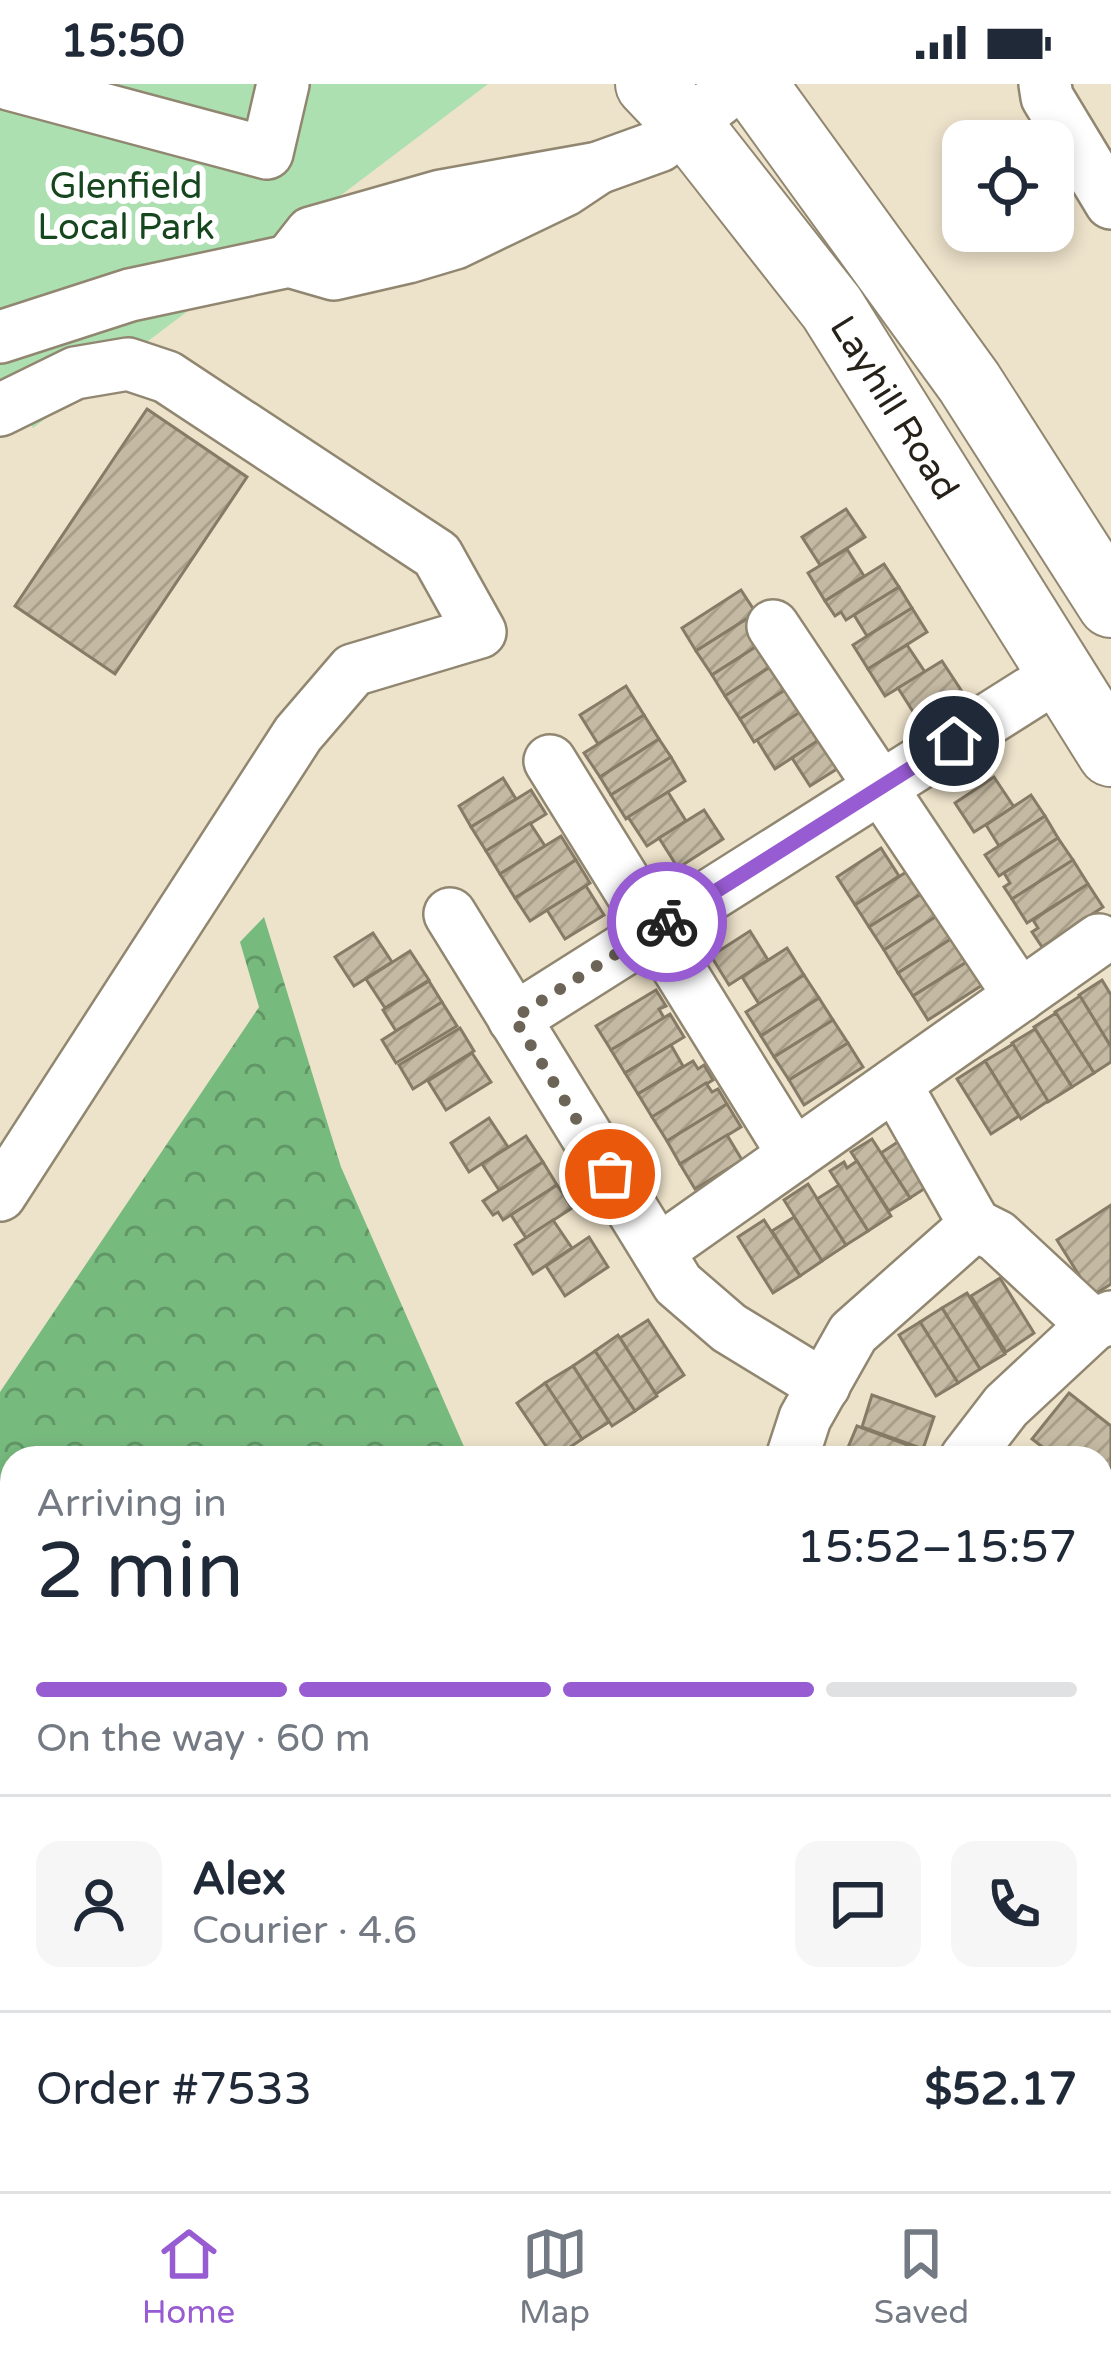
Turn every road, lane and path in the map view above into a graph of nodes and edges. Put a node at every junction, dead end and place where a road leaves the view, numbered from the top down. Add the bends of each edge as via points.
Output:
1 (9, 84) edge
2 (284, 84) edge
3 (739, 84) edge
4 (754, 84) edge
5 (1045, 84) edge
6 (669, 105) edge
7 (1111, 203) edge
8 (0, 337) edge
9 (0, 410) edge
10 (1111, 604) edge
11 (773, 626) dead end
12 (1060, 674) junction
13 (1111, 753) edge
14 (550, 761) dead end
15 (882, 786) junction
16 (450, 914) dead end
17 (654, 930) junction
18 (1099, 940) dead end
19 (1020, 996) junction
20 (514, 1018) junction
21 (895, 1084) junction
22 (794, 1155) junction
23 (0, 1195) edge
24 (975, 1225) junction
25 (658, 1251) junction
26 (1102, 1321) edge
27 (824, 1386) junction
28 (796, 1446) edge
29 (981, 1446) edge

1 - 2 street via 267,153
3 - 6 street
4 - 10 main road, Layhill Road via 969,382
5 - 7 street
6 - 8 street via 659,146 598,168 455,243 334,274 289,261 130,295
6 - 12 main road, Layhill Road via 832,308
9 - 23 street via 75,374 128,364 167,377 437,555 480,632 353,670 298,734
11 - 15 street
12 - 13 main road, Layhill Road
12 - 15 street
14 - 17 street
15 - 17 street
15 - 19 street
16 - 20 street
17 - 20 street
17 - 22 street
18 - 19 street
19 - 21 street
20 - 25 street
21 - 22 street
21 - 24 street
22 - 25 street
24 - 26 street
24 - 27 street via 853,1333
25 - 27 street via 679,1284 730,1328
26 - 29 street via 1006,1406
27 - 28 street

